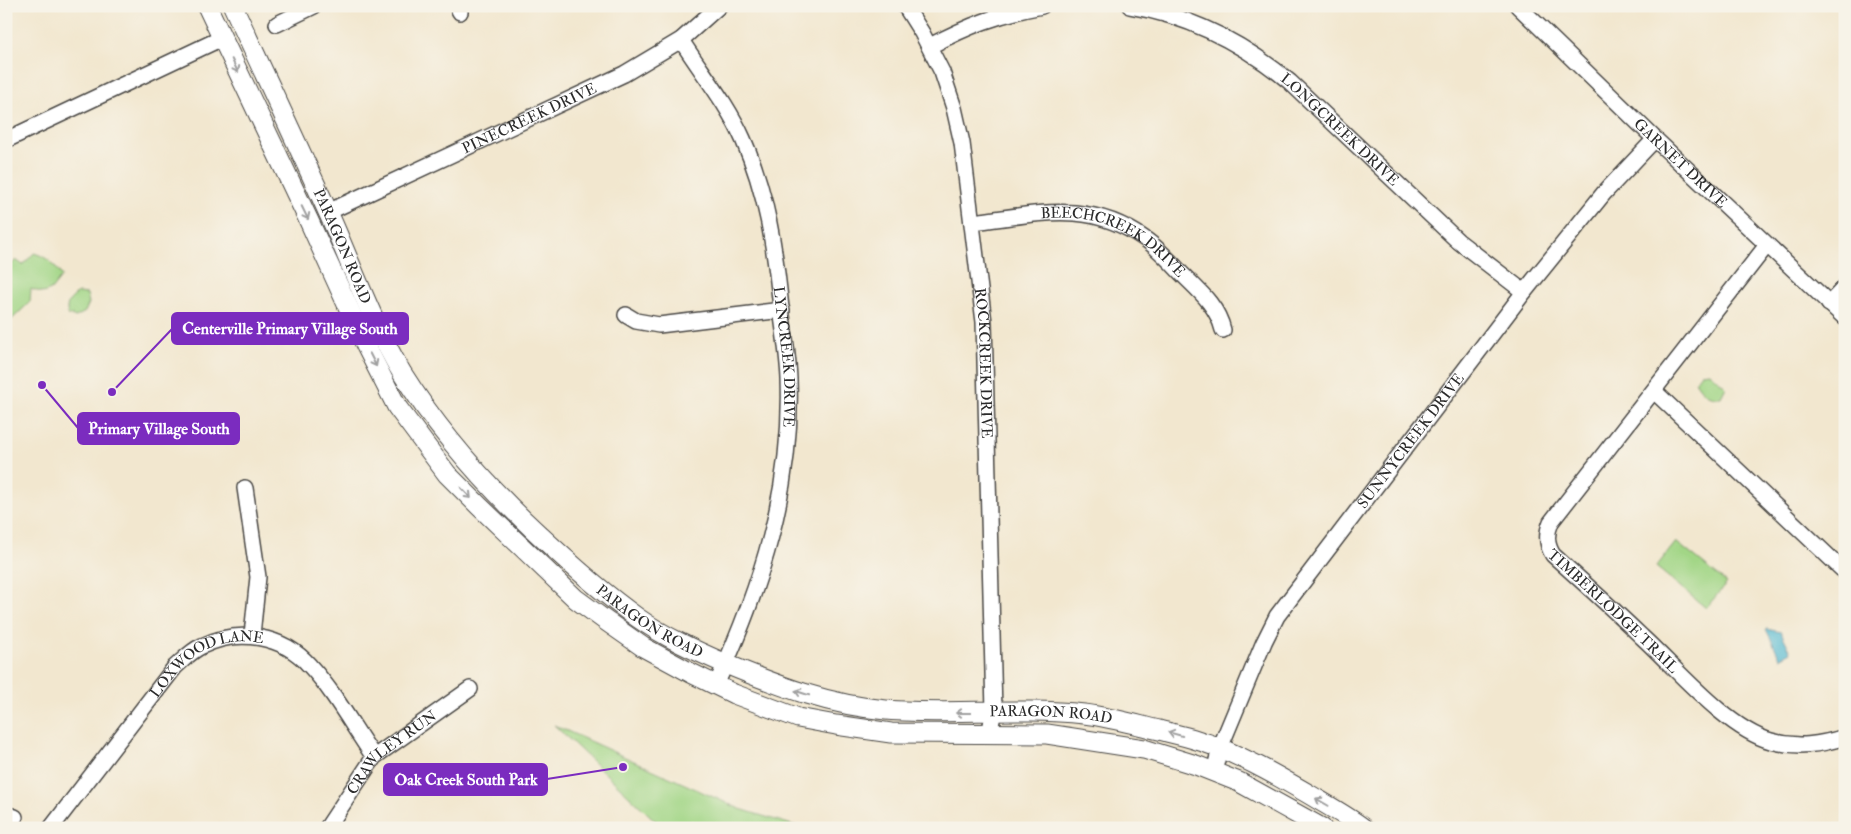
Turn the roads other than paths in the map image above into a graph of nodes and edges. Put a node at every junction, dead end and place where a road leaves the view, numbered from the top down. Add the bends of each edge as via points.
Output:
1 (207, 6) edge
2 (233, 6) edge
3 (314, 6) edge
4 (719, 6) edge
5 (905, 6) edge
6 (1042, 6) edge
7 (1130, 6) edge
8 (1518, 6) edge
9 (277, 24) dead end
10 (222, 38) junction
11 (682, 40) junction
12 (930, 46) junction
13 (1655, 139) junction
14 (6, 140) edge
15 (328, 212) junction
16 (972, 222) junction
17 (1767, 245) junction
18 (1845, 287) edge
19 (1524, 292) junction
20 (1829, 304) junction
21 (782, 310) junction
22 (626, 316) dead end
23 (1845, 318) edge
24 (1222, 330) dead end
25 (1654, 391) junction
26 (245, 488) dead end
27 (1845, 572) edge
28 (252, 635) junction
29 (726, 663) junction
30 (716, 685) junction
31 (470, 689) dead end
32 (994, 711) junction
33 (989, 734) junction
34 (1845, 737) edge
35 (1220, 748) junction
36 (374, 757) junction
37 (1214, 772) junction
38 (51, 828) edge
39 (327, 828) edge
40 (1322, 828) edge
41 (1363, 828) edge

1 - 10 street, PARAGON ROAD
2 - 15 street, PARAGON ROAD
3 - 9 street
4 - 11 street, PINECREEK DRIVE
5 - 12 street, ROCKCREEK DRIVE
6 - 12 street via 987,19
7 - 19 street, LONGCREEK DRIVE via 1208,29 1269,64 1458,241
8 - 13 street, GARNET DRIVE
10 - 14 street
10 -> 30 street, PARAGON ROAD via 366,346 397,407 423,443 447,474 576,598 643,647
11 - 15 street, PINECREEK DRIVE via 624,74
11 - 21 street, LYNCREEK DRIVE via 730,113 755,169 770,222
12 - 16 street, ROCKCREEK DRIVE via 954,108 962,142
13 - 17 street, GARNET DRIVE
13 - 19 street, SUNNYCREEK DRIVE via 1604,193
15 - 29 street, PARAGON ROAD via 383,337 426,409 453,446 570,563 609,596 641,620
16 - 24 street, BEECHCREEK DRIVE via 1062,212 1098,215 1113,220 1147,240 1180,271 1214,308 1220,317
16 - 32 street, ROCKCREEK DRIVE via 984,322
17 - 20 street, GARNET DRIVE
17 - 25 street, TIMBERLODGE TRAIL
18 - 20 street
19 - 35 street, SUNNYCREEK DRIVE via 1277,616
20 - 23 street, GARNET DRIVE
21 - 22 street via 659,325
21 - 29 street, LYNCREEK DRIVE via 789,380 788,430 778,506 760,578
25 - 27 street
25 - 34 street, TIMBERLODGE TRAIL via 1551,522 1547,540 1549,548 1735,723 1769,741 1787,745 1810,746
26 - 28 street via 258,577
28 - 36 street, LOXWOOD LANE via 286,646 310,665
28 - 38 street, LOXWOOD LANE via 215,640 189,654 175,667
29 - 30 street, LYNCREEK DRIVE
32 -> 29 street, PARAGON ROAD via 967,713 855,707 823,700
30 - 33 street, PARAGON ROAD via 798,718 836,726 891,733
31 - 36 street, CRAWLEY RUN
32 - 33 street, ROCKCREEK DRIVE
35 -> 32 street, PARAGON ROAD via 1112,718
33 - 37 street, PARAGON ROAD via 1046,734 1135,748
35 - 37 street, SUNNYCREEK DRIVE
41 -> 35 street, PARAGON ROAD via 1271,772
36 - 39 street, CRAWLEY RUN
37 - 40 street, PARAGON ROAD via 1239,782

